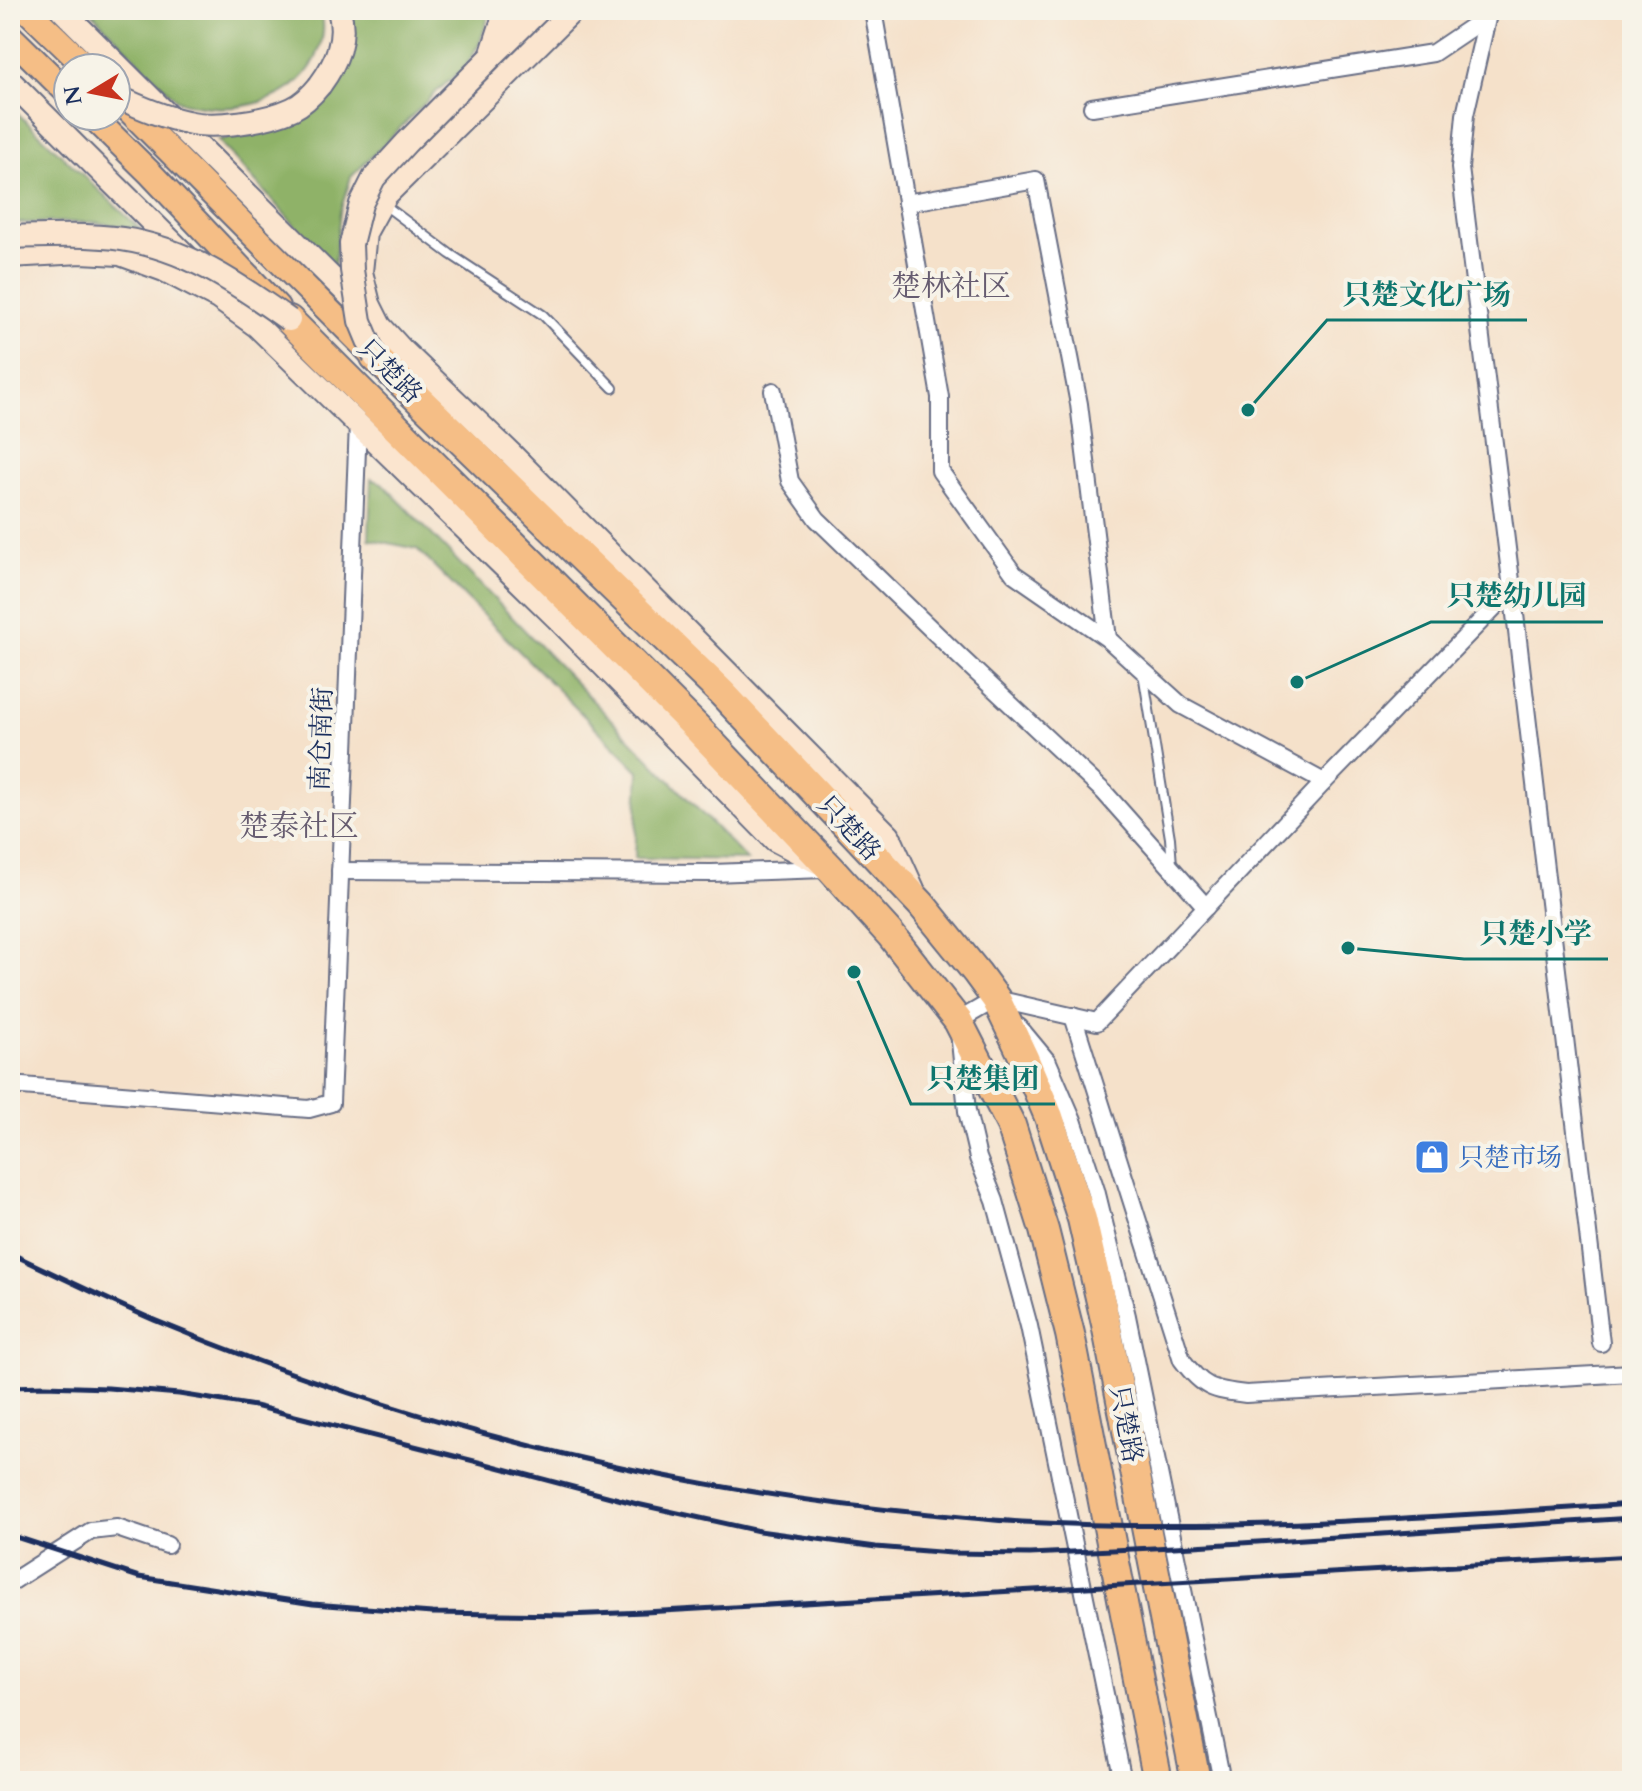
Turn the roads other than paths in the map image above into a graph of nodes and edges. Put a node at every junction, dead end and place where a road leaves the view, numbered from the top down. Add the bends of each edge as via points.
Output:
1 (27, 10) edge
2 (62, 10) edge
3 (339, 10) edge
4 (506, 10) edge
5 (539, 10) edge
6 (573, 10) edge
7 (873, 10) edge
8 (1489, 13) edge
9 (10, 36) edge
10 (70, 52) edge
11 (490, 58) junction
12 (52, 77) edge
13 (10, 81) edge
14 (132, 104) edge
15 (1092, 107) dead end
16 (132, 113) edge
17 (108, 132) edge
18 (382, 203) junction
19 (906, 203) junction
20 (10, 237) edge
21 (10, 256) edge
22 (289, 320) junction
23 (257, 326) junction
24 (380, 326) junction
25 (375, 357) junction
26 (613, 388) dead end
27 (773, 391) dead end
28 (358, 424) junction
29 (1512, 589) junction
30 (1108, 639) junction
31 (1143, 671) junction
32 (1324, 782) junction
33 (832, 870) junction
34 (1173, 870) junction
35 (340, 871) junction
36 (921, 904) junction
37 (1206, 907) junction
38 (996, 999) junction
39 (1073, 1016) junction
40 (958, 1021) junction
41 (10, 1085) edge
42 (1601, 1343) dead end
43 (1632, 1373) edge
44 (167, 1545) dead end
45 (10, 1583) edge
46 (1123, 1781) edge
47 (1158, 1781) edge
48 (1196, 1781) edge
49 (1222, 1781) edge

1 - 10 main road
2 - 24 main road
3 - 14 main road, bridge via 341,44 330,71 314,94 290,110 217,126
4 - 11 main road
5 - 11 main road
6 - 18 main road
7 - 19 street
8 - 15 street via 1433,53
8 - 29 street via 1465,115 1460,168
9 - 12 main road
11 - 25 main road, bridge via 374,178 361,204 351,244 352,270 360,321
13 - 23 main road
16 - 25 main road, 只楚路, bridge
17 - 22 main road, 只楚路, bridge
18 - 24 main road via 365,233 361,272
18 - 26 lane via 543,315
19 - 30 street via 940,397 940,471 1014,574
19 - 30 street via 1036,180 1079,404
20 - 22 main road, bridge via 88,236 160,248 237,283
21 - 23 main road via 120,254 218,298
22 - 33 highway, 只楚路
23 - 28 main road
24 - 36 main road via 889,836
25 - 36 highway, 只楚路 via 722,693
27 - 34 street via 790,481 817,519 1104,792
28 - 33 main road via 775,840
28 - 35 street, 南仓南街
29 - 32 street
29 - 42 street
30 - 31 street
31 - 32 street via 1181,705
31 - 34 lane
32 - 37 street
33 - 35 street
33 - 40 highway, 只楚路
34 - 37 street
35 - 41 street, 南仓南街 via 331,1103 309,1109
36 - 38 highway, 只楚路
37 - 39 street via 1097,1022
38 - 39 street
38 - 40 street
38 - 48 highway, 只楚路 via 1049,1117 1082,1219
38 - 49 street via 1048,1062 1096,1190 1127,1316
39 - 43 street via 1182,1360 1215,1390 1246,1394
40 - 46 street via 967,1111 1029,1326
40 - 47 highway, 只楚路 via 1011,1125 1044,1230 1070,1334
44 - 45 street via 117,1528 91,1531

